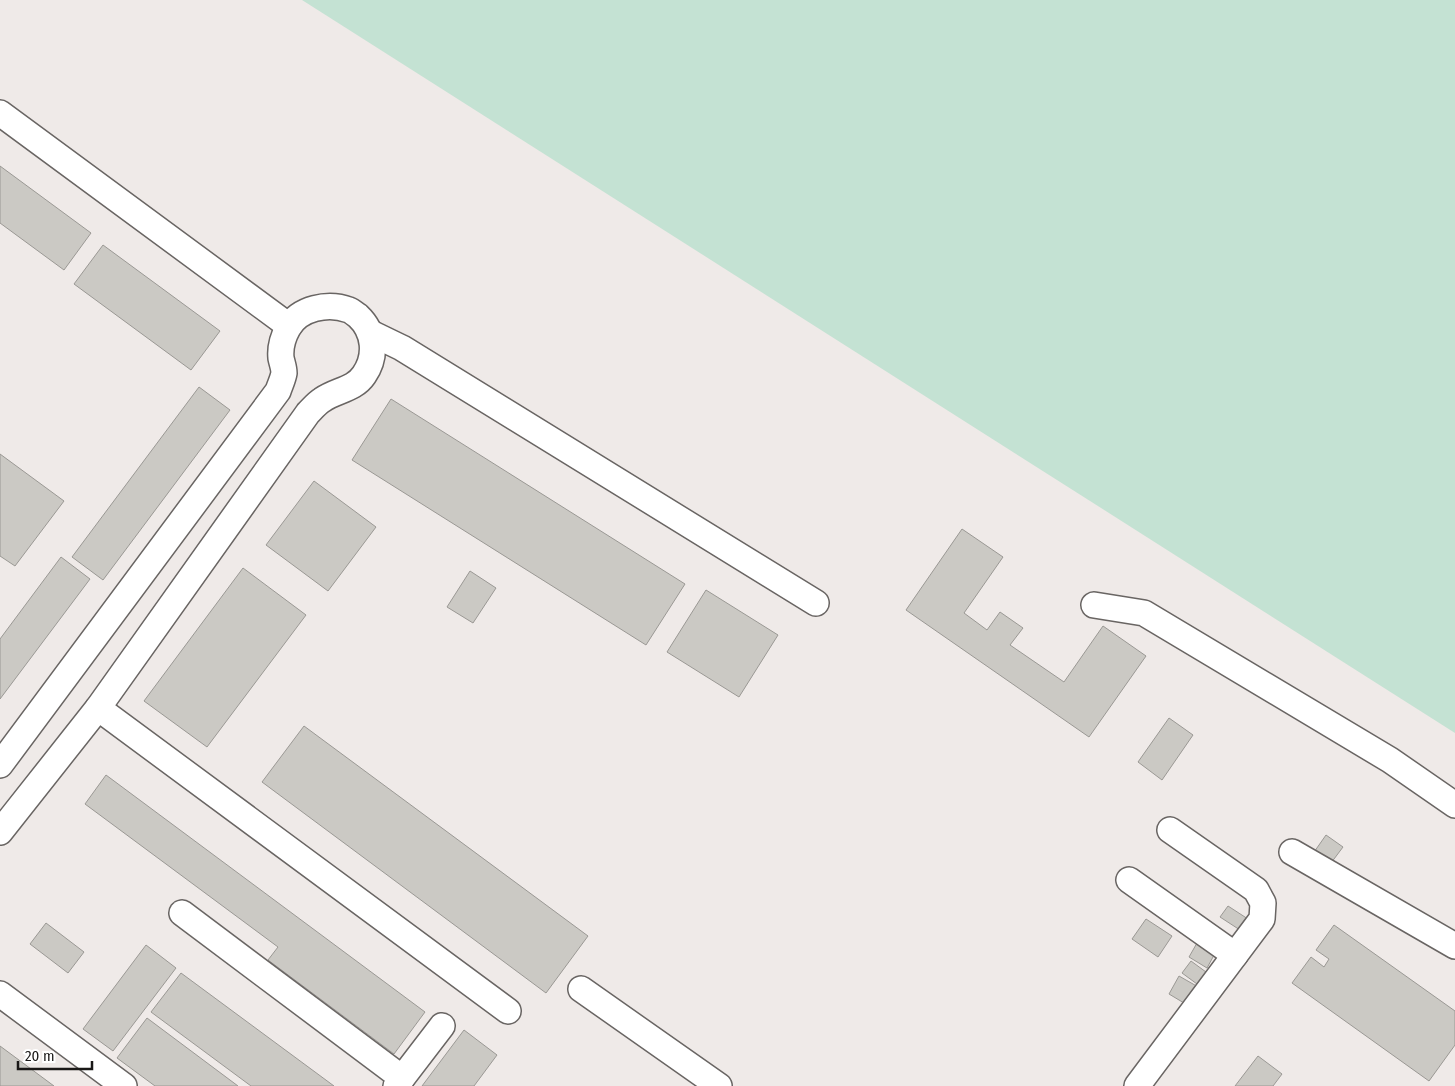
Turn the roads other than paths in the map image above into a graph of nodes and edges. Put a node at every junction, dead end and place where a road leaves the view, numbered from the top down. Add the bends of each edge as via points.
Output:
1 (0, 114) edge
2 (289, 326) junction
3 (371, 333) junction
4 (816, 603) dead end
5 (1094, 605) dead end
6 (98, 708) junction
7 (0, 765) edge
8 (1455, 805) edge
9 (1170, 830) dead end
10 (0, 832) edge
11 (1292, 852) dead end
12 (1129, 880) dead end
13 (182, 913) dead end
14 (1455, 946) edge
15 (1235, 955) junction
16 (581, 989) dead end
17 (0, 994) edge
18 (508, 1011) dead end
19 (442, 1026) dead end
20 (399, 1082) edge
21 (124, 1086) edge
22 (719, 1086) edge
23 (1137, 1086) edge

1 - 2 street
2 - 3 street via 302,314 333,306 350,310
2 - 7 street via 282,340 284,372 278,391
3 - 4 street via 402,348
3 - 6 street via 370,363 363,376 352,387 322,400 308,413
5 - 8 street via 1144,613 1390,760
6 - 10 street
6 - 18 street
9 - 15 street via 1256,890 1263,903 1262,919
11 - 14 street
12 - 15 street
13 - 20 street
15 - 23 street
16 - 22 street
17 - 21 street
19 - 20 street

